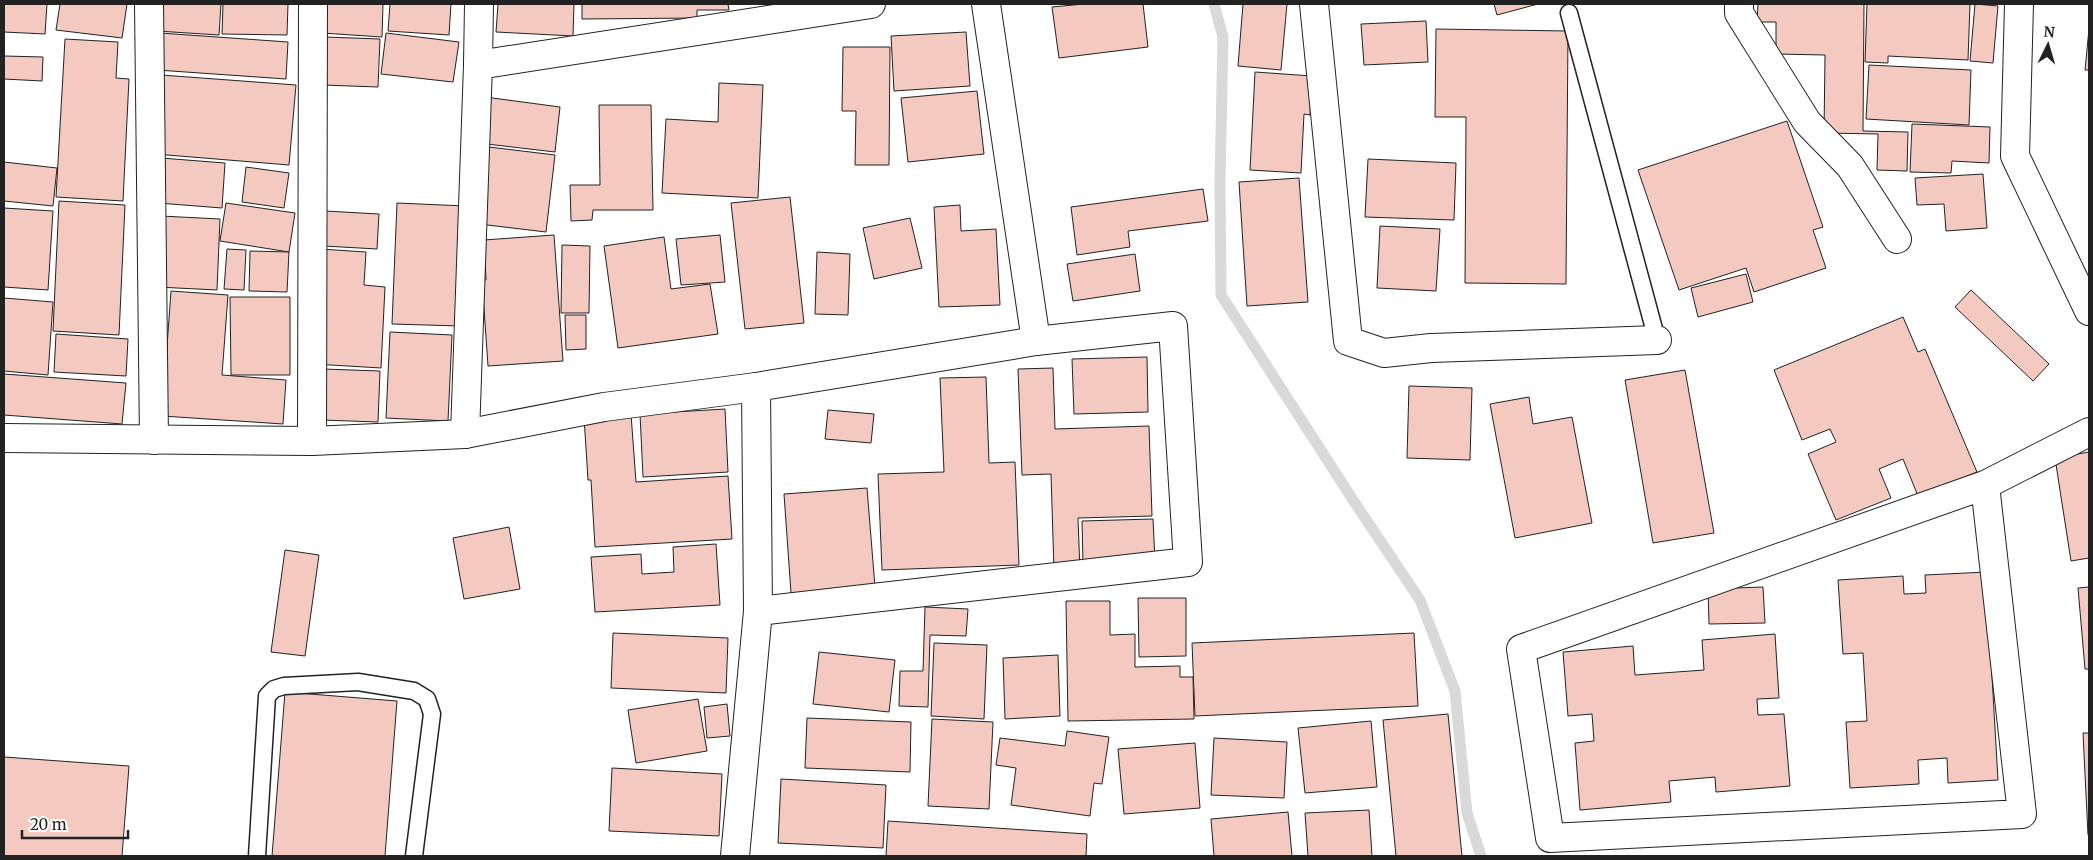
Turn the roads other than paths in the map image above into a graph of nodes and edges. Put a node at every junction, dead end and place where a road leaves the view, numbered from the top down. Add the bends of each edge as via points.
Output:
1 (149, 4) edge
2 (313, 4) edge
3 (478, 4) edge
4 (871, 4) edge
5 (986, 4) edge
6 (1314, 4) edge
7 (1739, 4) edge
8 (2019, 4) edge
9 (1569, 13) dead end
10 (744, 14) edge
11 (478, 65) junction
12 (1897, 239) dead end
13 (2089, 311) edge
14 (1657, 340) joint
15 (1036, 341) junction
16 (756, 387) junction
17 (2089, 432) edge
18 (464, 434) junction
19 (4, 438) edge
20 (154, 440) junction
21 (312, 441) junction
22 (1984, 485) junction
23 (758, 611) junction
24 (257, 856) edge
25 (414, 856) edge
26 (735, 856) edge

1 - 20 street
2 - 21 street
3 - 11 street
4 - 10 street
5 - 15 street
6 - 14 street via 1348,341 1384,353 1432,348
7 - 12 street via 1740,13 1807,122 1850,166
8 - 13 street via 2015,156
9 - 14 lane
10 - 11 street
11 - 18 street
15 - 16 street
15 - 23 street via 1173,326 1188,562
16 - 18 street via 604,407
16 - 23 street
17 - 22 street
18 - 21 street
19 - 20 street
20 - 21 street
22 - 22 street via 2022,814 1550,838 1521,649
23 - 26 street
24 - 25 lane via 267,696 284,686 358,682 414,691 427,699 432,714

